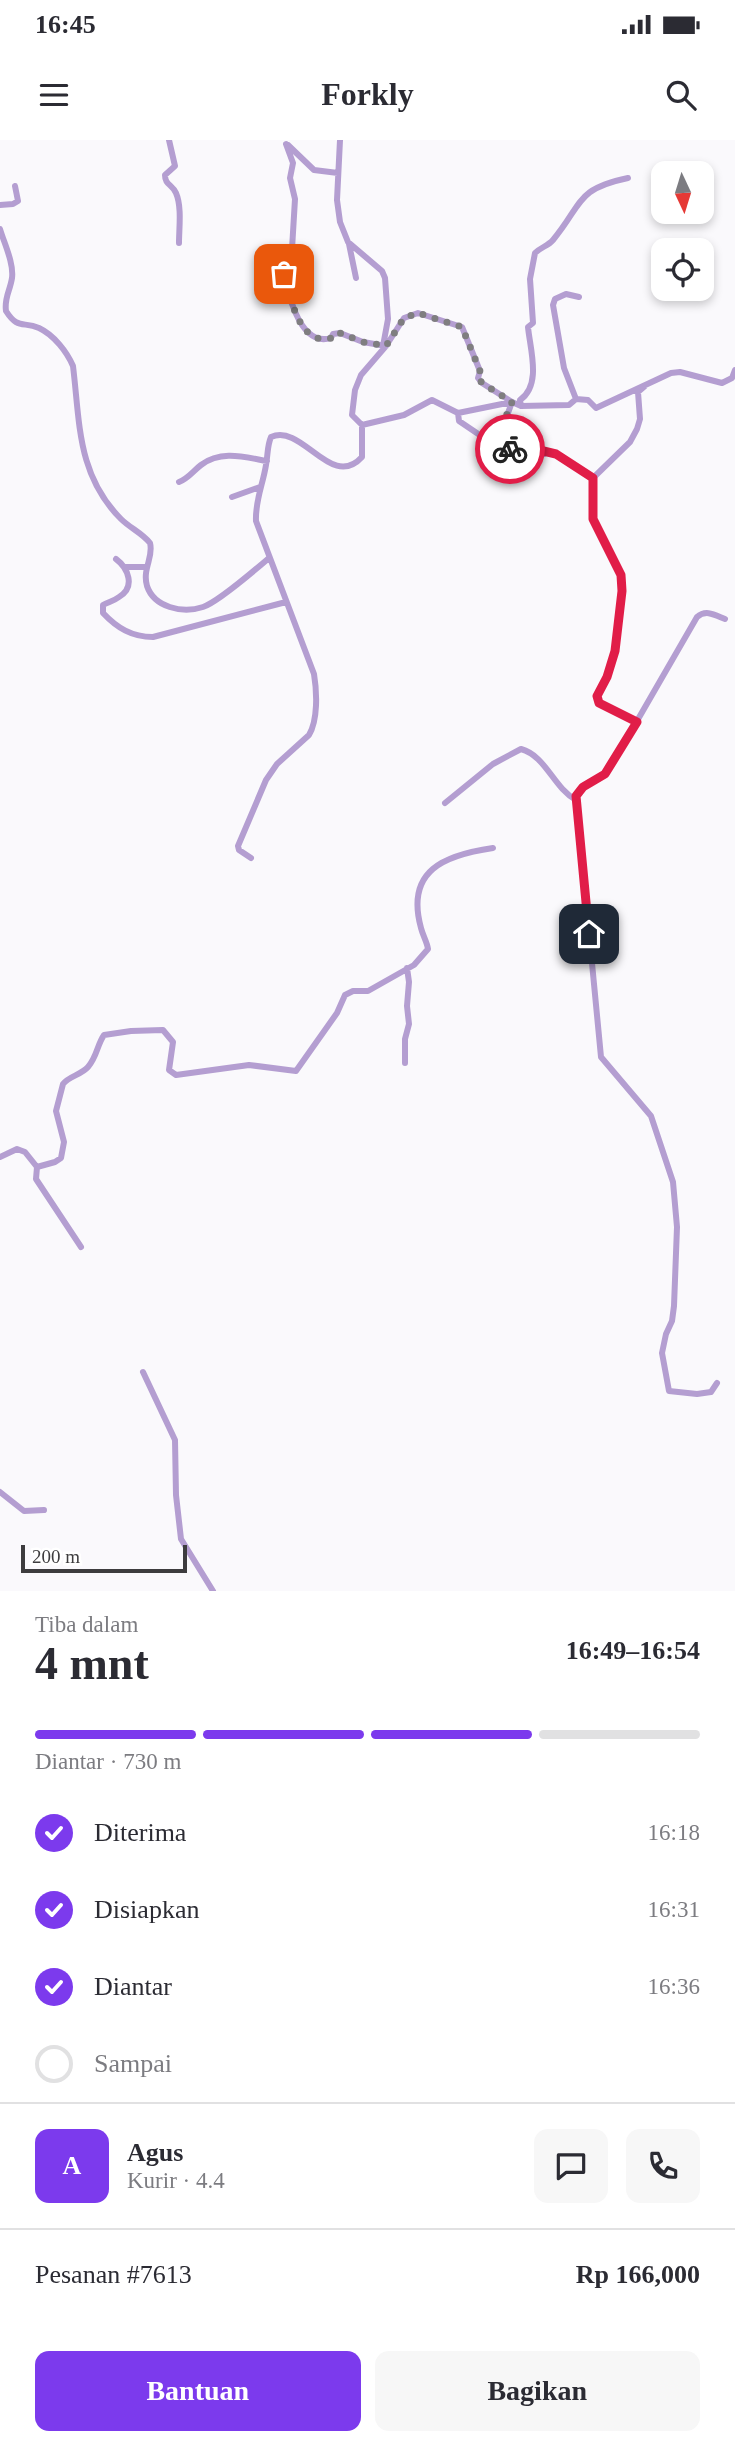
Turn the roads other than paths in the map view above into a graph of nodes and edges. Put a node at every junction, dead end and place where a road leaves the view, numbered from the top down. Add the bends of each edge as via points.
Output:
1 (169, 140) edge
2 (340, 140) edge
3 (285, 142) edge
4 (338, 173) junction
5 (628, 178) dead end
6 (15, 186) dead end
7 (0, 205) edge
8 (0, 229) edge
9 (348, 242) junction
10 (179, 243) dead end
11 (356, 278) dead end
12 (579, 297) dead end
13 (385, 346) junction
14 (735, 370) edge
15 (651, 381) junction
16 (576, 399) junction
17 (512, 402) junction
18 (521, 406) junction
19 (458, 413) junction
20 (362, 425) junction
21 (496, 446) junction
22 (556, 454) junction
23 (267, 461) junction
24 (500, 476) dead end
25 (593, 478) junction
26 (179, 482) dead end
27 (260, 487) junction
28 (232, 497) dead end
29 (269, 558) junction
30 (116, 559) dead end
31 (126, 567) junction
32 (145, 567) junction
33 (286, 602) junction
34 (726, 619) dead end
35 (637, 722) junction
36 (576, 800) junction
37 (445, 803) dead end
38 (493, 848) dead end
39 (251, 858) dead end
40 (407, 968) junction
41 (405, 1063) dead end
42 (0, 1157) edge
43 (37, 1167) junction
44 (82, 1247) dead end
45 (143, 1372) dead end
46 (717, 1383) dead end
47 (0, 1492) edge
48 (44, 1510) dead end
49 (213, 1591) edge

1 - 10 street via 175,166 164,179 174,189 178,203
2 - 4 street
3 - 4 street via 314,170
3 - 13 street via 293,163 290,178 295,206 292,249 283,264 300,324 325,340 340,333
4 - 9 street via 338,213
5 - 18 street via 595,188 578,201 554,239 535,253 530,279 533,323 528,327 533,378
6 - 7 street via 18,201
8 - 32 street via 12,271 6,312 19,325 42,330 60,345 73,366 86,465 109,505 150,543
9 - 11 street
9 - 13 street via 385,278
12 - 16 street via 566,294 555,299 553,306 564,368
13 - 17 street via 404,318 412,314 458,326 465,331 480,371 478,378
13 - 20 street via 355,390 352,415
14 - 15 street via 727,382 680,372
15 - 16 street via 598,408 588,400
15 - 25 street via 638,392 640,419 630,442
16 - 18 street via 569,405
17 - 18 street
17 - 19 street
17 - 21 street
19 - 20 street via 432,400 404,415
19 - 21 street via 459,421
20 - 23 street via 364,450 354,463 329,463 297,440 277,435 267,445
21 - 22 street
22 - 24 street via 521,460
22 - 25 street
23 - 26 street via 220,456
23 - 27 street
25 - 35 street via 593,519 621,575 622,591 615,651 597,696 599,703
27 - 28 street
27 - 29 street via 256,521
29 - 32 street via 210,604 195,609 160,604 148,587
29 - 33 street
30 - 31 street
31 - 32 street
31 - 33 street via 127,589 102,610 122,629 139,637
33 - 39 street via 314,674 314,723 309,735 266,780 238,846
34 - 35 street via 707,612 697,617
35 - 36 street via 605,774 583,787
36 - 37 street via 559,787 534,754 521,749 493,764
36 - 46 street via 600,1057 651,1116 673,1182 677,1227 674,1306 662,1353 669,1391 711,1392
38 - 40 street via 455,855 424,878 419,908 428,949
40 - 41 street
40 - 43 street via 368,991 345,995 296,1071 249,1065 176,1075 169,1070 173,1042 163,1030 104,1035 86,1069 63,1084 57,1111 64,1142 61,1158
42 - 43 street via 17,1149
43 - 44 street via 36,1179
45 - 49 street via 175,1440 181,1539
47 - 48 street via 24,1511

